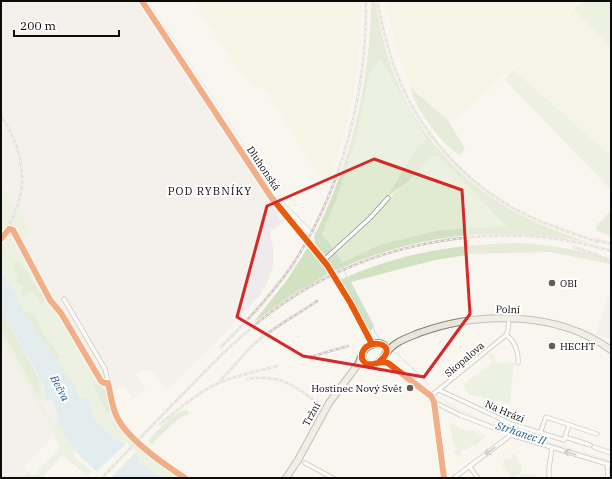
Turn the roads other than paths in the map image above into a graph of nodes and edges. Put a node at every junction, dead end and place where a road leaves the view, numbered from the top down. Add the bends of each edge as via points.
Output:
1 (142, 1) edge
2 (388, 198) dead end
3 (324, 260) junction
4 (64, 298) dead end
5 (509, 318) junction
6 (506, 335) junction
7 (401, 341) junction
8 (372, 344) junction
9 (382, 344) junction
10 (611, 350) edge
11 (386, 354) junction
12 (361, 357) junction
13 (380, 362) junction
14 (518, 363) dead end
15 (390, 364) junction
16 (370, 365) junction
17 (346, 381) junction
18 (439, 390) junction
19 (431, 396) junction
20 (434, 402) junction
21 (569, 425) junction
22 (499, 430) dead end
23 (540, 433) junction
24 (597, 434) dead end
25 (565, 437) junction
26 (552, 448) junction
27 (611, 452) edge
28 (298, 460) junction
29 (305, 463) dead end
30 (609, 465) edge
31 (469, 466) junction
32 (185, 478) edge
33 (286, 478) edge
34 (292, 478) edge
35 (333, 478) edge
36 (444, 478) edge
37 (454, 478) edge
38 (478, 478) edge
39 (549, 478) edge
40 (608, 478) edge

1 - 3 street, Dluhonská, bridge via 271,197
2 - 3 street
3 - 8 street, Dluhonská, bridge
4 - 32 street via 105,369 120,423 142,446
5 - 6 street
5 - 7 main road, Polní via 450,324 426,330
5 - 10 main road, Polní via 537,321 568,329 592,338
6 - 14 street via 511,338 518,354
6 - 18 street, Skopalova
7 - 9 main road, Polní
7 - 11 main road, Polní via 393,345
8 - 9 main road
8 - 12 main road via 365,349
9 - 11 main road
11 - 13 main road
11 - 15 street
12 - 16 main road via 364,363
12 - 17 main road, Tržní via 359,364
13 - 15 street
13 - 16 main road
15 - 19 street
16 - 17 main road, Tržní via 362,367
17 - 28 main road, Tržní via 329,403
18 - 19 street, Skopalova
18 - 23 street, Na Hrázi via 512,424
19 - 20 street
20 - 22 street, Na Hrázi
20 - 36 street
21 - 23 street via 546,417
21 - 24 street
21 - 25 street
23 - 25 street, Na Hrázi via 564,440
25 - 27 street, Na Hrázi
30 -> 26 street, Na Hrázi
26 -> 31 street, Na Hrázi via 511,435
26 - 39 street
28 - 33 main road, Tržní
28 - 34 main road, Tržní
29 - 35 street
30 - 40 street
31 - 37 street
31 - 38 street

